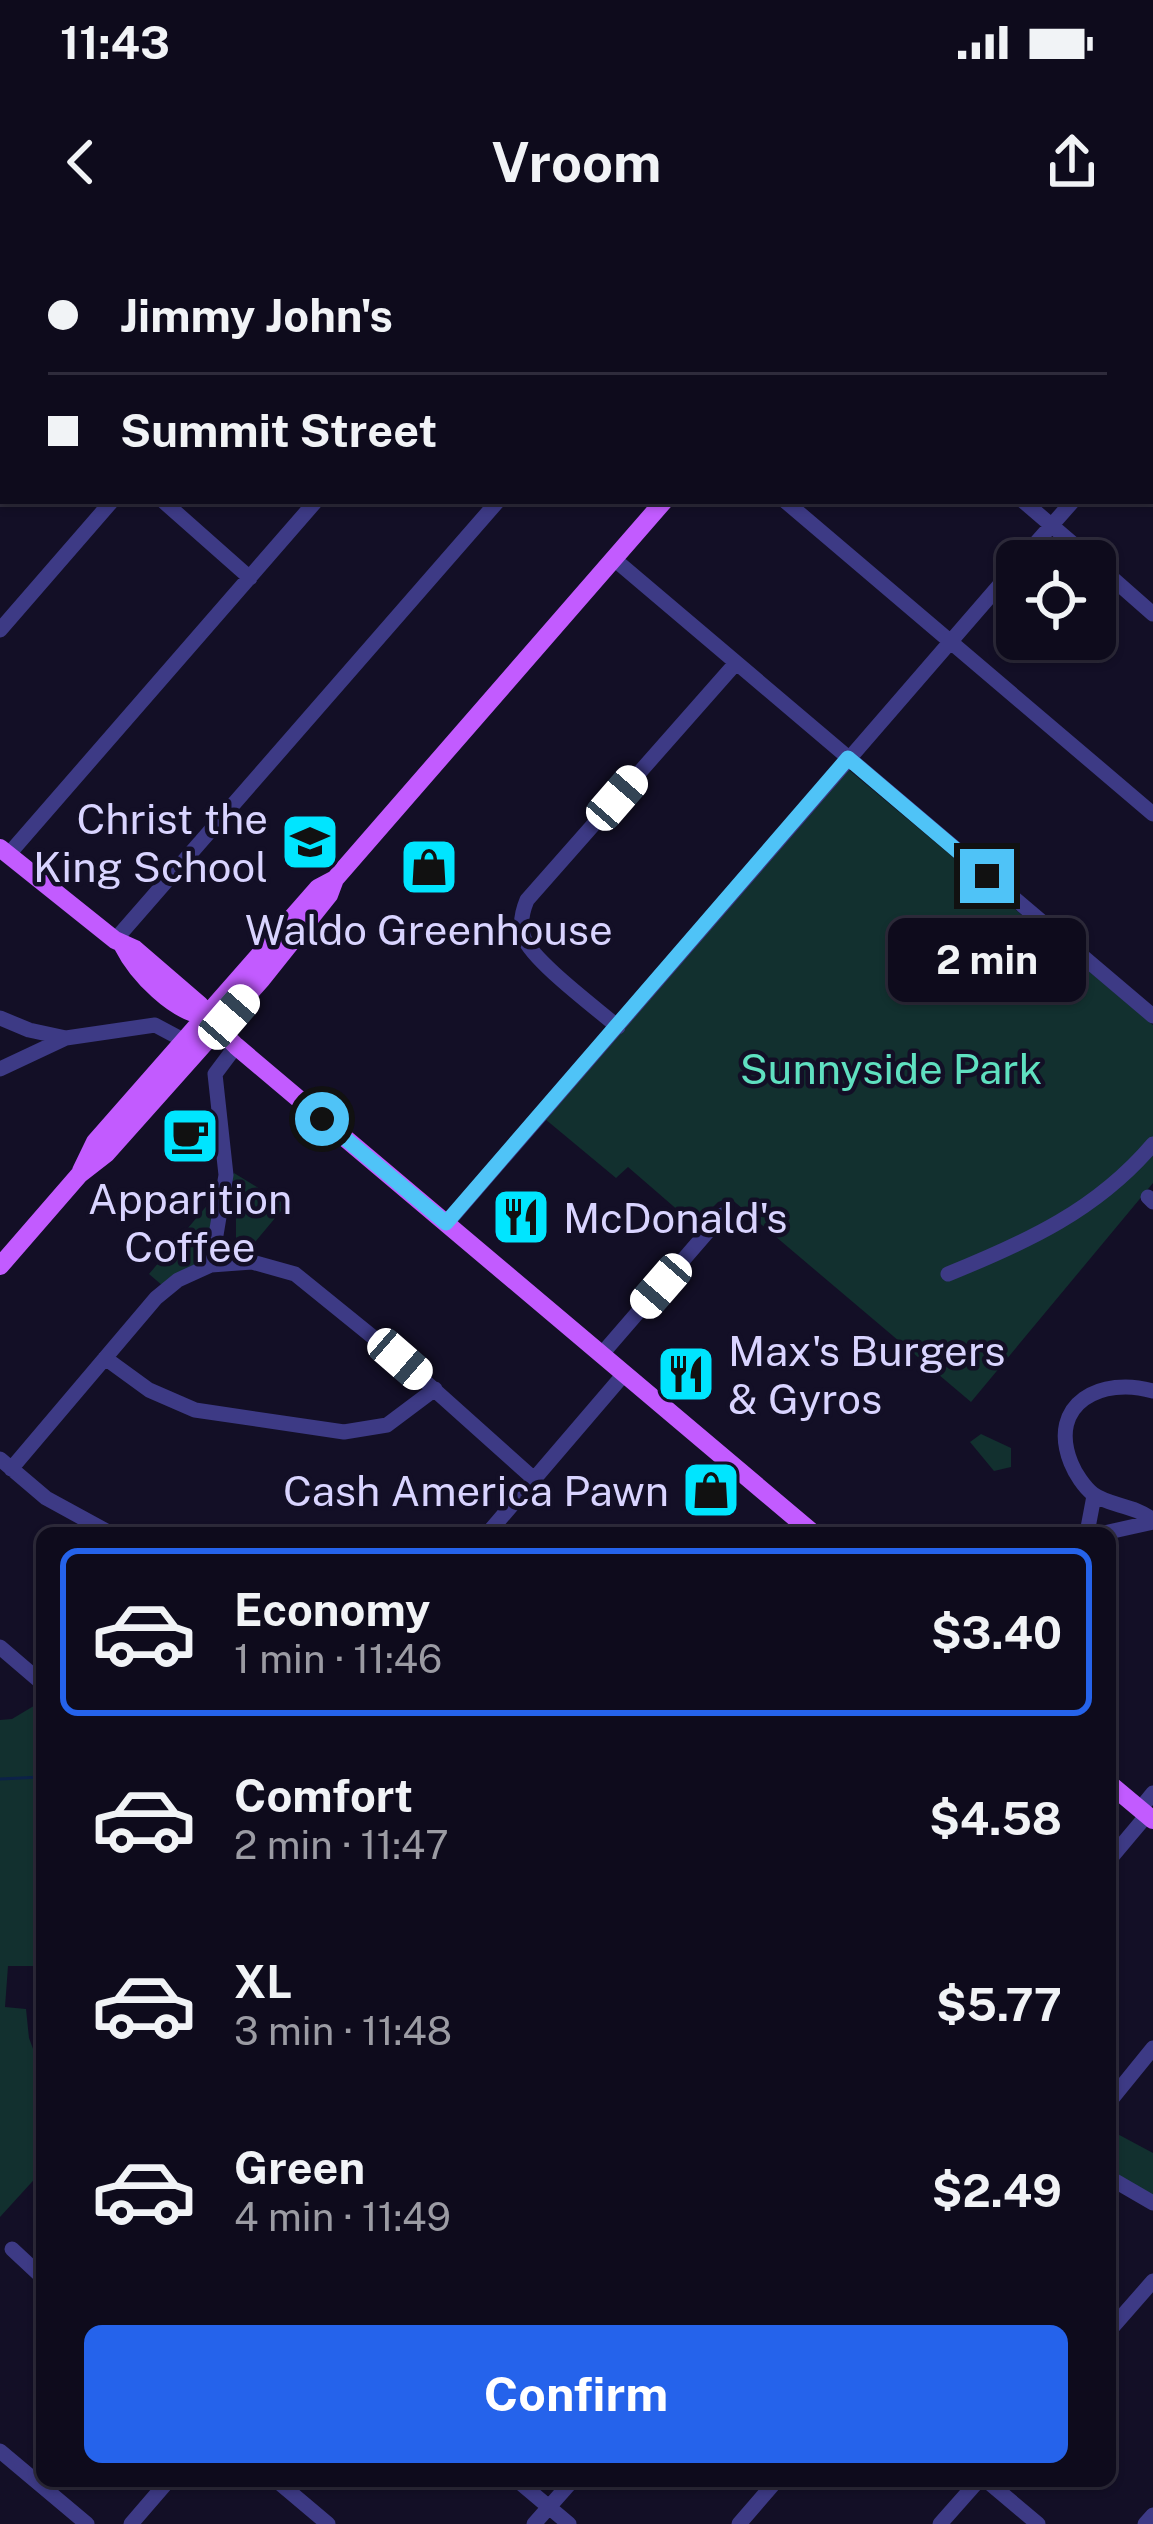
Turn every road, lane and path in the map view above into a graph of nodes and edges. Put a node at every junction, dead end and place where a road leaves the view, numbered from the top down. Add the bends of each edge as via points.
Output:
1 (109, 504) edge
2 (166, 504) edge
3 (313, 504) edge
4 (495, 504) edge
5 (661, 504) edge
6 (789, 504) edge
7 (1027, 504) edge
8 (1070, 504) edge
9 (1052, 525) junction
10 (1039, 540) edge
11 (1069, 540) edge
12 (614, 560) junction
13 (250, 578) junction
14 (1116, 581) edge
15 (996, 589) edge
16 (1153, 614) edge
17 (0, 630) edge
18 (950, 642) junction
19 (736, 663) junction
20 (848, 758) junction
21 (1153, 814) edge
22 (4, 851) edge
23 (118, 943) junction
24 (1153, 1016) edge
25 (0, 1018) edge
26 (212, 1023) junction
27 (618, 1027) junction
28 (137, 1028) junction
29 (67, 1038) junction
30 (185, 1041) junction
31 (236, 1046) junction
32 (170, 1058) junction
33 (0, 1070) edge
34 (1153, 1144) edge
35 (79, 1175) junction
36 (722, 1215) dead end
37 (446, 1223) junction
38 (211, 1265) junction
39 (0, 1266) edge
40 (948, 1274) dead end
41 (602, 1355) junction
42 (105, 1358) junction
43 (624, 1374) junction
44 (435, 1390) junction
45 (1153, 1390) edge
46 (6, 1464) edge
47 (535, 1479) junction
48 (1094, 1496) junction
49 (1153, 1521) edge
50 (99, 1527) edge
51 (493, 1527) edge
52 (806, 1527) edge
53 (1088, 1527) edge
54 (1116, 1530) edge
55 (0, 1647) edge
56 (36, 1678) edge
57 (1116, 1788) edge
58 (1148, 1809) edge
59 (1116, 1851) edge
60 (1153, 2048) edge
61 (1116, 2094) edge
62 (1116, 2181) edge
63 (1153, 2203) edge
64 (12, 2249) dead end
65 (36, 2271) edge
66 (1153, 2281) edge
67 (1116, 2323) edge
68 (0, 2451) edge
69 (36, 2481) edge
70 (43, 2487) edge
71 (163, 2487) edge
72 (284, 2487) edge
73 (525, 2487) edge
74 (567, 2487) edge
75 (771, 2487) edge
76 (972, 2487) edge
77 (994, 2487) edge
78 (549, 2507) junction
79 (1153, 2515) edge
80 (87, 2524) edge
81 (131, 2524) edge
82 (328, 2524) edge
83 (535, 2524) edge
84 (569, 2524) edge
85 (739, 2524) edge
86 (940, 2524) edge
87 (1038, 2524) edge
88 (1145, 2524) edge

1 - 17 street
2 - 13 street
3 - 13 street
4 - 23 street
5 - 12 main road
6 - 18 street
7 - 9 street
8 - 9 street
9 - 10 street
9 - 11 street
12 - 19 street
12 - 26 main road via 335,879 318,888
13 - 22 street
14 - 16 street
15 - 18 street
18 - 20 street
18 - 21 street
19 - 20 street
19 - 27 street via 527,900 522,922 531,950
20 - 24 street
20 - 27 street
22 - 23 main road
23 - 26 main road via 189,1015
25 - 29 street
26 - 30 main road
26 - 31 main road
26 - 35 main road via 106,1154
27 - 37 street
28 - 29 street
28 - 30 street via 155,1025
28 - 32 street via 159,1036
29 - 33 street
30 - 32 main road
31 - 37 main road
31 - 38 street via 215,1074 226,1175
32 - 35 main road via 94,1142
34 - 40 street via 1066,1221
35 - 39 main road
36 - 41 street
37 - 41 main road
38 - 42 street via 156,1298
38 - 44 street via 252,1262 295,1274
41 - 43 main road
42 - 44 street via 195,1410 344,1432 388,1425
42 - 46 street
43 - 47 street
43 - 52 main road
44 - 47 street
45 - 48 street via 1106,1387 1071,1414 1066,1448
46 - 50 street
47 - 51 street
48 - 49 street
48 - 53 street
49 - 54 street
55 - 56 street
57 - 58 main road
58 - 59 street
60 - 61 street
62 - 63 street
64 - 65 street
66 - 67 street
68 - 69 street
70 - 80 street
71 - 81 street
72 - 82 street
73 - 78 street
74 - 78 street
75 - 85 street
76 - 86 street
77 - 87 street
78 - 83 street
78 - 84 street
79 - 88 street

